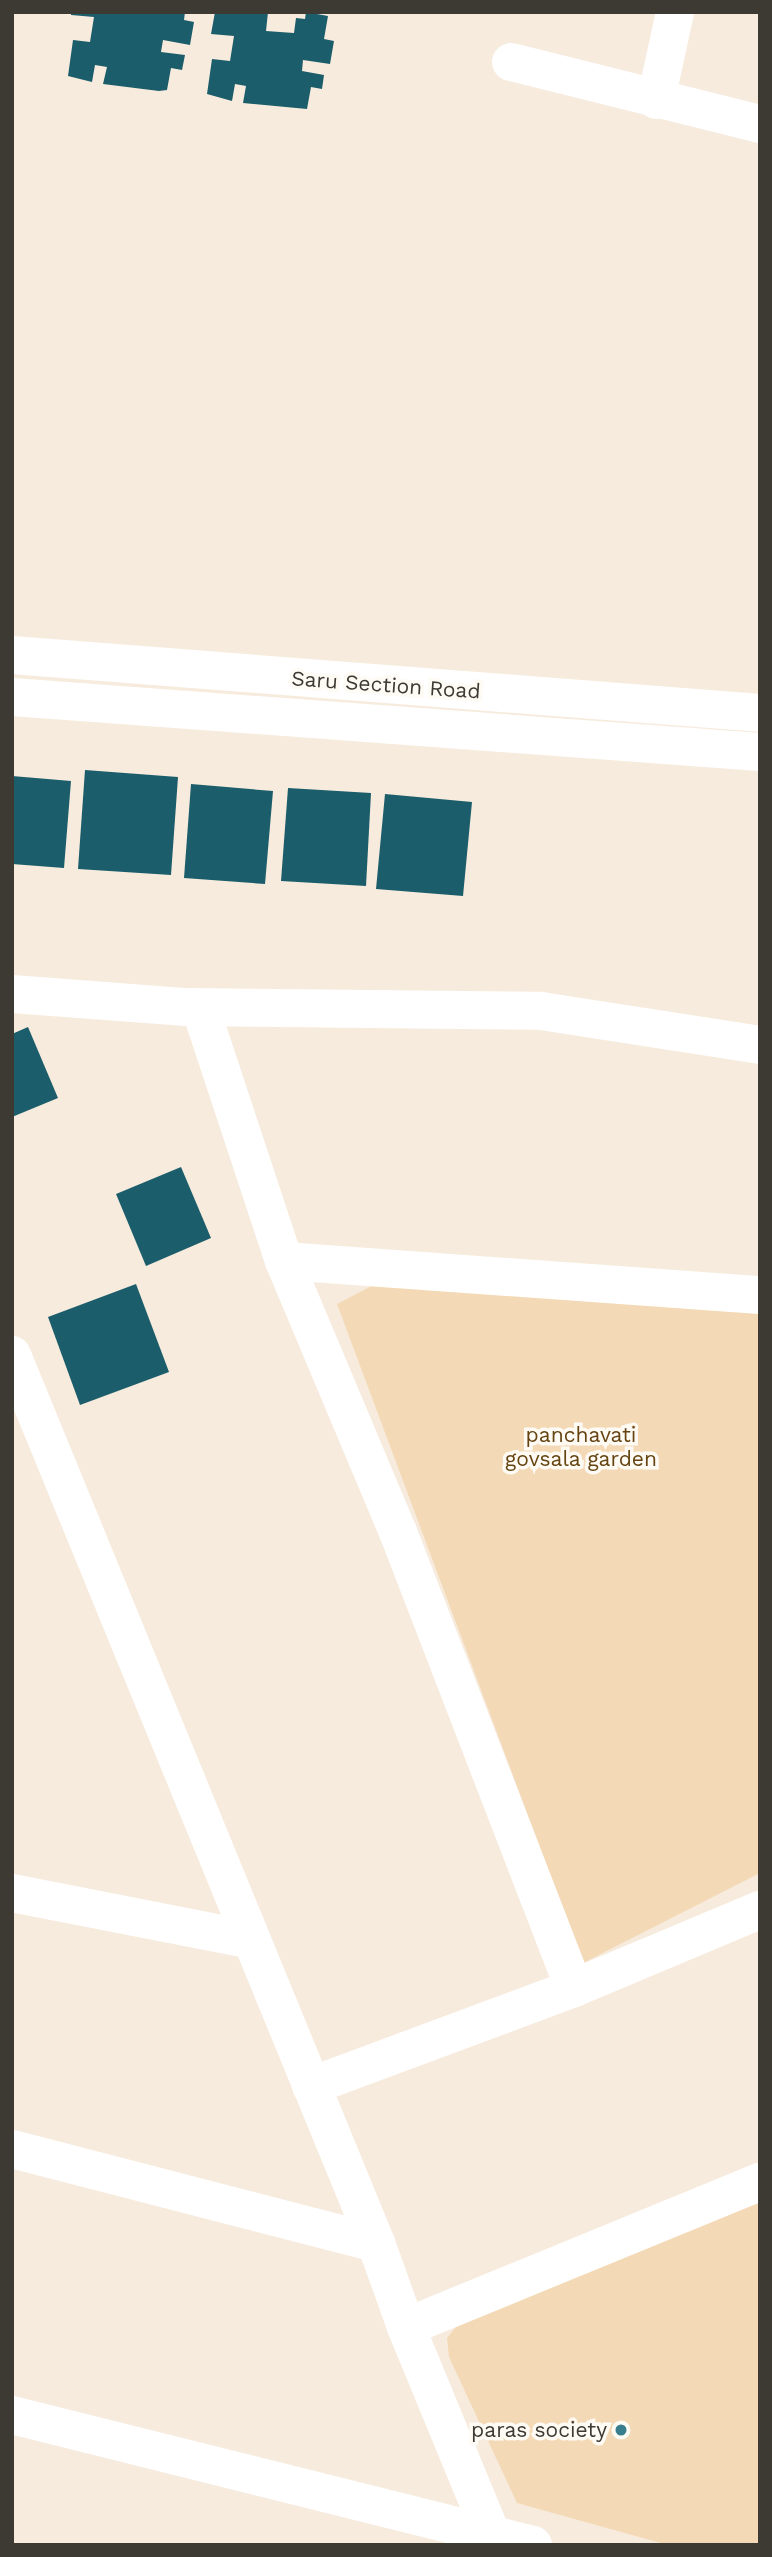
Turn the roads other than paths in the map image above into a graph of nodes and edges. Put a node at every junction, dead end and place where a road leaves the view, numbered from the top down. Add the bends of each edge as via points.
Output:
1 (675, 12) edge
2 (511, 62) dead end
3 (656, 100) junction
4 (760, 124) edge
5 (12, 655) edge
6 (12, 697) edge
7 (760, 713) edge
8 (760, 752) edge
9 (12, 994) edge
10 (200, 1007) junction
11 (760, 1045) edge
12 (284, 1261) junction
13 (760, 1295) edge
14 (12, 1355) edge
15 (12, 1893) edge
16 (760, 1910) edge
17 (251, 1940) junction
18 (574, 1988) junction
19 (311, 2087) junction
20 (12, 2149) edge
21 (760, 2182) edge
22 (376, 2243) junction
23 (406, 2327) junction
24 (12, 2416) edge
25 (494, 2539) edge
26 (533, 2545) edge

1 - 3 street
2 - 3 street
3 - 4 street
5 - 7 street, Saru Section Road
6 - 8 street, Saru Section Road
9 - 10 street
10 - 11 street via 541,1010
10 - 12 street
12 - 13 street
12 - 18 street via 398,1532
14 - 17 street
15 - 17 street
16 - 18 street
17 - 19 street
18 - 19 street
19 - 22 street
20 - 22 street
21 - 23 street
22 - 23 street
23 - 25 street
24 - 25 street
25 - 26 street

